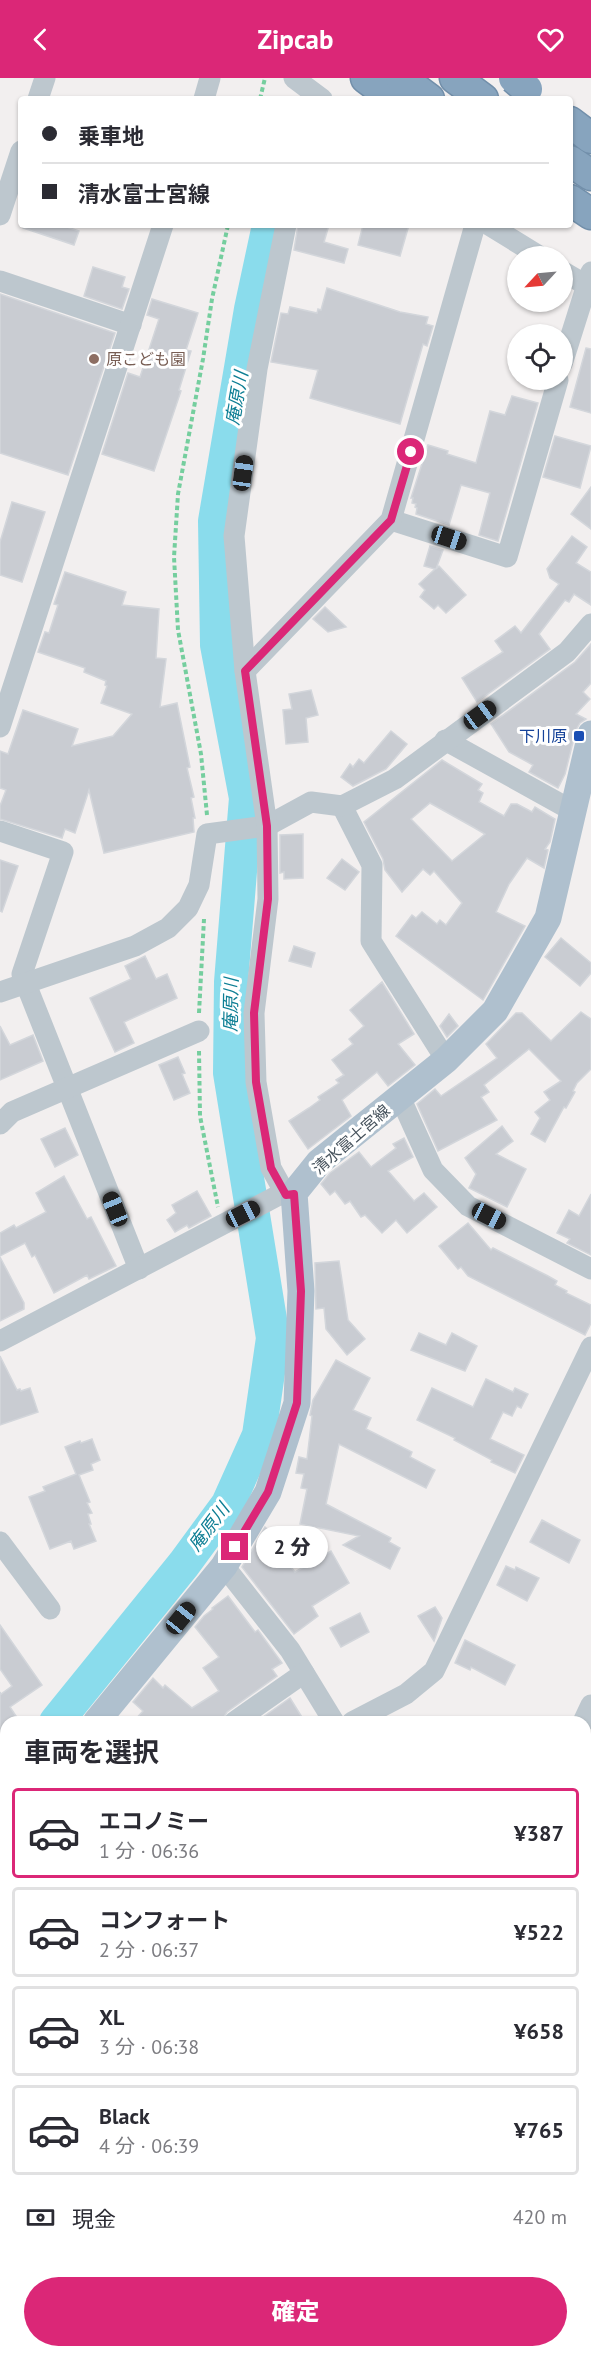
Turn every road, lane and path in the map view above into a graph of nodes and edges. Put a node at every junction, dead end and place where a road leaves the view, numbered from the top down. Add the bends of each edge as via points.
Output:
1 (45, 78) edge
2 (210, 78) edge
3 (265, 78) edge
4 (294, 78) edge
5 (366, 78) edge
6 (401, 78) edge
7 (455, 78) edge
8 (321, 94) edge
9 (39, 96) edge
10 (205, 96) edge
11 (261, 96) edge
12 (390, 96) edge
13 (425, 96) edge
14 (479, 96) edge
15 (573, 124) edge
16 (591, 138) edge
17 (18, 160) edge
18 (573, 163) edge
19 (591, 175) edge
20 (0, 215) edge
21 (162, 228) edge
22 (227, 228) edge
23 (285, 228) edge
24 (474, 228) edge
25 (494, 228) edge
26 (524, 246) edge
27 (573, 275) edge
28 (0, 281) edge
29 (589, 282) edge
30 (131, 325) junction
31 (573, 331) edge
32 (555, 390) edge
33 (391, 520) junction
34 (591, 624) edge
35 (245, 671) junction
36 (0, 727) edge
37 (591, 734) edge
38 (446, 740) junction
39 (342, 806) junction
40 (573, 812) junction
41 (261, 827) junction
42 (0, 831) edge
43 (213, 833) junction
44 (25, 984) junction
45 (0, 992) edge
46 (199, 1031) dead end
47 (446, 1060) junction
48 (67, 1089) junction
49 (400, 1097) junction
50 (0, 1125) edge
51 (286, 1195) junction
52 (139, 1269) junction
53 (591, 1269) edge
54 (0, 1341) edge
55 (591, 1347) edge
56 (0, 1542) edge
57 (224, 1566) junction
58 (50, 1610) dead end
59 (304, 1673) junction
60 (101, 1716) edge
61 (243, 1716) edge
62 (330, 1716) edge
63 (364, 1716) edge

1 - 9 street
2 - 10 street
3 - 11 path
4 - 8 street
5 - 12 highway
6 - 13 highway
7 - 14 highway
15 - 16 highway
17 - 20 street
18 - 19 highway
21 - 30 street
22 - 43 path via 178,494 174,557 178,630
23 - 35 street via 257,369 234,536
24 - 33 street
25 - 26 street
27 - 29 street
28 - 30 street
29 - 31 street
30 - 36 street
32 - 33 street via 507,557
33 - 35 street
34 - 38 street via 567,652
35 - 41 street
37 - 40 main road, 清水富士宮線
38 - 39 street via 395,779
38 - 40 street
39 - 41 street via 311,802
39 - 47 street via 372,865 371,941
40 - 47 main road, 清水富士宮線 via 548,918 495,1011
41 - 43 street
41 - 51 street via 268,899 254,1013 256,1082 271,1168
42 - 44 street via 63,852 22,974
43 - 44 street via 199,885 188,908 168,928 135,946
44 - 45 street
44 - 48 street
46 - 48 street
47 - 49 main road, 清水富士宮線
48 - 50 street via 12,1112
48 - 52 street
49 - 51 main road, 清水富士宮線 via 319,1162
49 - 53 street via 433,1170 468,1206
51 - 52 street
51 - 57 main road via 301,1291 297,1403 268,1492
52 - 54 street
55 - 63 street via 434,1671 406,1694
56 - 58 street
57 - 59 street
57 - 60 main road
59 - 61 street
59 - 62 street

